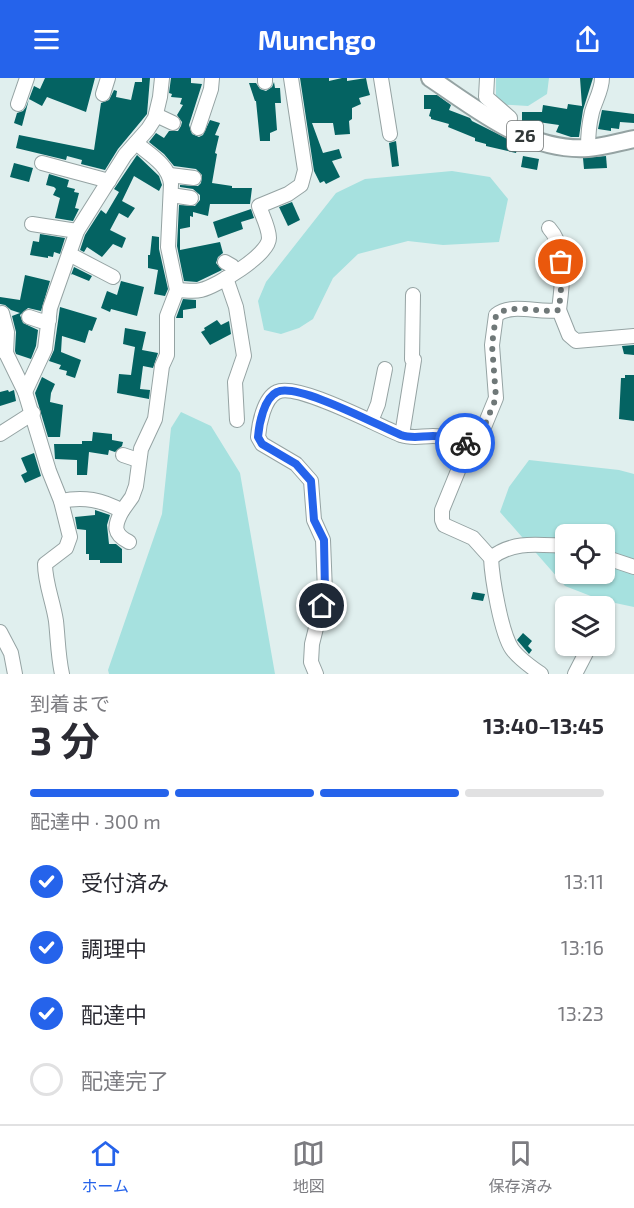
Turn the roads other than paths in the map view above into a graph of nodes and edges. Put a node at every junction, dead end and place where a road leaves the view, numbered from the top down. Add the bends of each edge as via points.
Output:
1 (108, 78) edge
2 (162, 78) edge
3 (212, 78) edge
4 (291, 78) edge
5 (381, 78) edge
6 (487, 78) edge
7 (602, 78) edge
8 (34, 79) edge
9 (439, 81) edge
10 (103, 94) dead end
11 (18, 104) dead end
12 (156, 115) junction
13 (174, 123) dead end
14 (198, 128) dead end
15 (509, 128) junction
16 (390, 134) dead end
17 (634, 139) edge
18 (136, 143) junction
19 (588, 148) junction
20 (42, 163) dead end
21 (170, 175) junction
22 (195, 178) dead end
23 (110, 181) junction
24 (171, 195) junction
25 (191, 198) dead end
26 (32, 224) dead end
27 (549, 228) dead end
28 (77, 231) junction
29 (69, 254) junction
30 (225, 262) dead end
31 (231, 275) junction
32 (112, 277) dead end
33 (177, 290) junction
34 (413, 295) dead end
35 (559, 310) junction
36 (2, 313) dead end
37 (29, 317) dead end
38 (49, 320) junction
39 (634, 336) edge
40 (3, 351) edge
41 (385, 369) dead end
42 (25, 392) junction
43 (33, 413) junction
44 (237, 420) dead end
45 (260, 420) junction
46 (371, 421) junction
47 (249, 432) dead end
48 (0, 434) edge
49 (402, 435) junction
50 (468, 444) junction
51 (123, 455) dead end
52 (138, 460) junction
53 (61, 501) junction
54 (122, 511) junction
55 (129, 542) dead end
56 (555, 546) edge
57 (491, 558) junction
58 (615, 561) edge
59 (634, 567) edge
60 (0, 632) edge
61 (585, 656) edge
62 (15, 674) edge
63 (62, 674) edge
64 (316, 674) edge
65 (541, 674) edge
66 (576, 674) edge

1 - 10 street
2 - 12 street
3 - 14 street
4 - 31 street via 305,170 301,185 260,206 269,237 266,249
5 - 16 street
6 - 15 street via 486,97 510,118
7 - 19 street
8 - 11 street
9 - 15 main road, 26
12 - 13 street
12 - 18 street
15 - 19 main road, 26 via 537,142
17 - 19 main road, 26
18 - 21 street
18 - 23 street
20 - 23 street
21 - 22 street
21 - 24 street
23 - 28 street
24 - 25 street
24 - 33 street via 168,247
26 - 28 street
27 - 35 street via 555,235 561,262
28 - 29 street
29 - 32 street
29 - 38 street via 60,296 50,308
30 - 31 street via 232,266
31 - 33 street via 204,289
31 - 44 street via 244,356 235,382
33 - 52 street via 167,316 167,355 154,419
34 - 49 street via 414,360
35 - 39 street via 566,340
35 - 50 street via 513,309 496,315 492,345 496,398 482,432
36 - 40 street via 7,332
37 - 38 street
38 - 42 street via 45,349
40 - 42 street
41 - 46 street
42 - 43 street
43 - 48 street
43 - 53 street
45 - 46 street via 274,393 280,390 306,394
45 - 47 street
45 - 64 street via 258,437 262,444 296,464 311,481 314,520 324,540 325,592 312,644 311,662
46 - 49 street
49 - 50 street via 455,439
50 - 57 street via 442,510 442,520 448,528 473,538
51 - 52 street
52 - 54 street via 136,486
53 - 54 street via 102,501
53 - 63 street via 69,542 45,564 45,576
54 - 55 street via 116,528 119,536
56 - 57 street via 520,545
57 - 65 street via 506,640 513,652
58 - 59 street
60 - 62 street via 11,653
61 - 66 street

